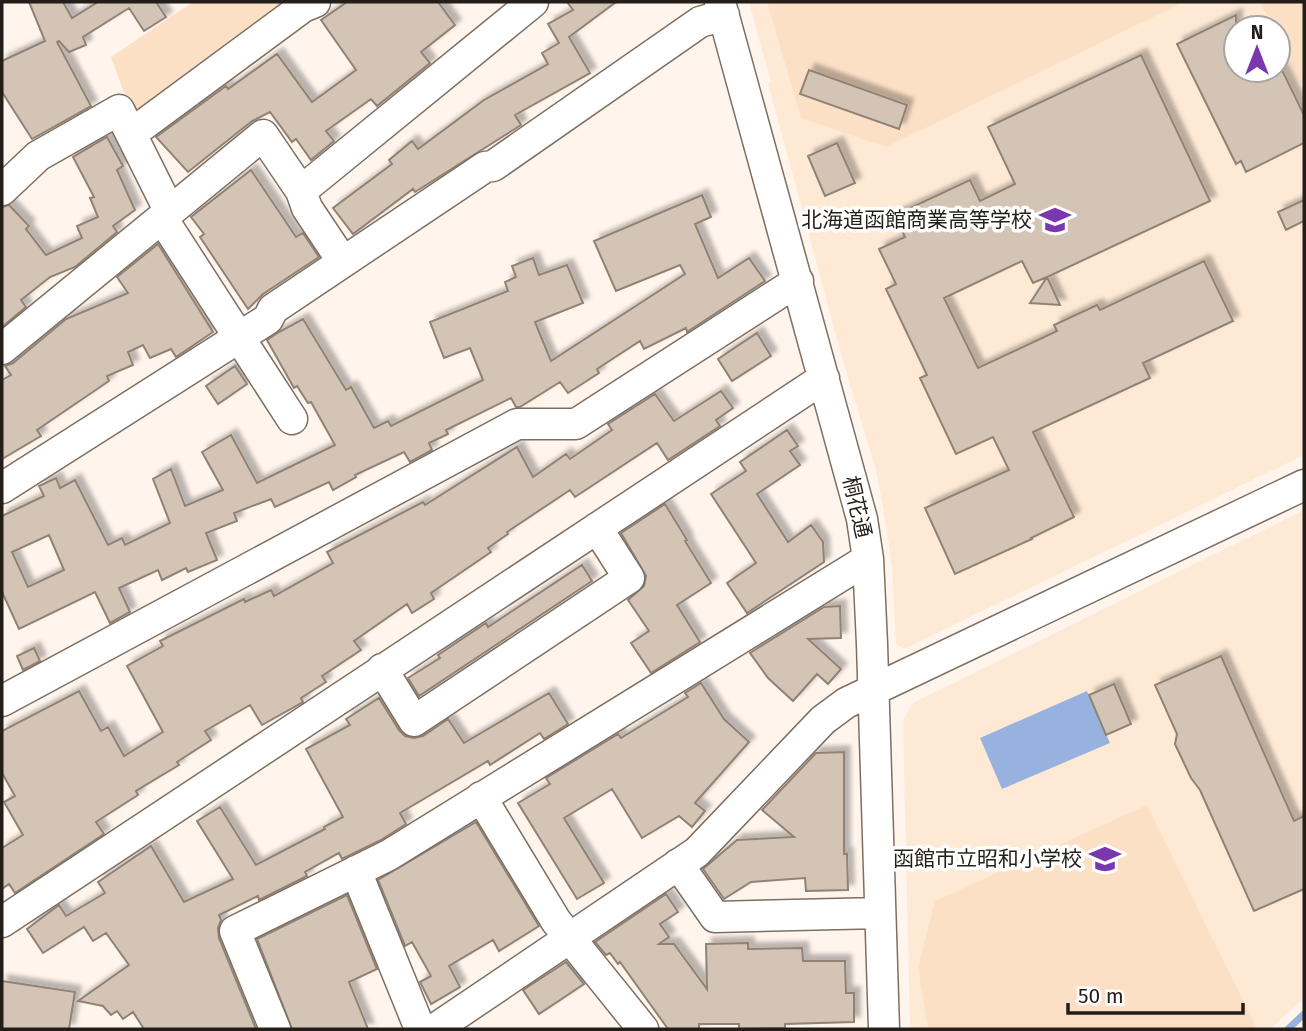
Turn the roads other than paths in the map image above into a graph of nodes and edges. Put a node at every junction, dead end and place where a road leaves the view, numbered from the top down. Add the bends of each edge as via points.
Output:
1 (315, 2) edge
2 (533, 2) edge
3 (722, 8) edge
4 (131, 134) junction
5 (2, 190) edge
6 (301, 191) junction
7 (166, 215) junction
8 (343, 262) junction
9 (798, 281) junction
10 (239, 337) junction
11 (2, 349) edge
12 (824, 378) junction
13 (292, 419) dead end
14 (1304, 485) edge
15 (2, 488) edge
16 (597, 528) junction
17 (867, 559) junction
18 (382, 669) junction
19 (873, 690) junction
20 (2, 701) edge
21 (481, 797) junction
22 (678, 864) junction
23 (356, 871) junction
24 (880, 914) junction
25 (2, 922) edge
26 (570, 937) junction
27 (473, 1018) edge
28 (275, 1029) edge
29 (420, 1029) edge
30 (435, 1029) edge
31 (643, 1029) edge
32 (884, 1029) edge

1 - 4 street
2 - 6 street
3 - 8 street via 493,166
3 - 9 street, 桐花通
4 - 5 street via 119,110 38,156
4 - 7 street
6 - 7 street via 263,135
6 - 8 street
7 - 10 street
7 - 11 street
8 - 10 street
9 - 12 street, 桐花通
9 - 20 street via 576,424 517,424
10 - 13 street
10 - 15 street
12 - 16 street
12 - 17 street, 桐花通 via 862,519
14 - 19 street
16 - 18 street
16 - 18 street via 629,578 414,721
17 - 19 street, 桐花通
17 - 21 street
18 - 25 street
19 - 22 street via 823,720 697,852
19 - 24 street, 桐花通
21 - 23 street
21 - 26 street
22 - 24 street via 715,917
22 - 26 street
23 - 28 street via 235,931
23 - 29 street
24 - 32 street, 桐花通
26 - 27 street
26 - 31 street
27 - 30 street

